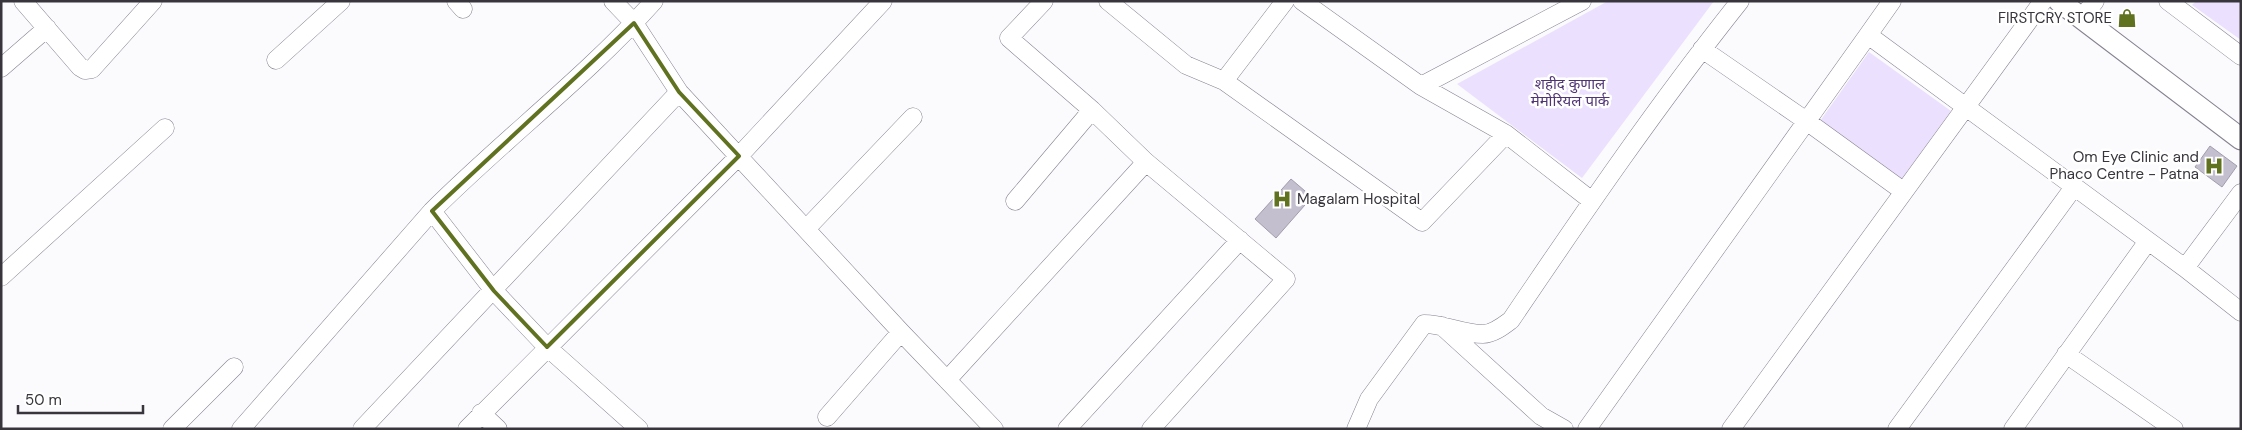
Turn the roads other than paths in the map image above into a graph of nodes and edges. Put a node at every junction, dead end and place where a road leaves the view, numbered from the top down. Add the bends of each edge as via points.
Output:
1 (23, 1) edge
2 (153, 1) edge
3 (341, 1) edge
4 (613, 1) edge
5 (654, 1) edge
6 (883, 1) edge
7 (1044, 1) edge
8 (1108, 1) edge
9 (1286, 1) edge
10 (1582, 1) edge
11 (1740, 1) edge
12 (1892, 1) edge
13 (2043, 1) edge
14 (2059, 1) edge
15 (2095, 1) edge
16 (2175, 3) edge
17 (1315, 4) edge
18 (2082, 18) junction
19 (634, 23) junction
20 (47, 28) junction
21 (1868, 35) junction
22 (1702, 49) junction
23 (2241, 56) edge
24 (276, 60) dead end
25 (1, 68) edge
26 (1224, 81) junction
27 (1421, 86) junction
28 (679, 92) junction
29 (1966, 107) junction
30 (1092, 110) junction
31 (913, 116) dead end
32 (1805, 120) junction
33 (164, 128) dead end
34 (1506, 134) junction
35 (2241, 139) edge
36 (739, 156) junction
37 (1146, 162) junction
38 (2074, 186) junction
39 (1903, 191) junction
40 (2241, 193) edge
41 (1015, 201) dead end
42 (1592, 201) junction
43 (432, 211) junction
44 (806, 229) junction
45 (1240, 240) junction
46 (2148, 240) junction
47 (2185, 268) junction
48 (1, 277) edge
49 (494, 291) junction
50 (2241, 312) edge
51 (1439, 324) junction
52 (901, 332) junction
53 (547, 347) junction
54 (2066, 354) junction
55 (234, 367) dead end
56 (947, 380) junction
57 (481, 413) junction
58 (827, 417) dead end
59 (992, 428) edge
60 (1357, 428) edge
61 (172, 429) edge
62 (241, 429) edge
63 (362, 429) edge
64 (467, 429) edge
65 (498, 429) edge
66 (639, 429) edge
67 (1067, 429) edge
68 (1151, 429) edge
69 (1564, 429) edge
70 (1587, 429) edge
71 (1730, 429) edge
72 (1897, 429) edge
73 (2013, 429) edge
74 (2173, 429) edge

1 - 20 street
2 - 20 street via 92,69 80,67
3 - 24 street
4 - 19 street
5 - 19 street
6 - 36 street
7 - 30 street via 1009,38
8 - 26 street via 1186,65
9 - 26 street
10 - 27 street
11 - 22 street
12 - 21 street
13 - 29 street
14 - 18 street
15 - 18 street
16 - 23 street
17 - 27 street
18 - 35 street
19 - 28 street
19 - 43 street
20 - 25 street
21 - 29 street
21 - 32 street
22 - 32 street
22 - 42 street
26 - 34 street via 1422,222
27 - 34 street
28 - 36 street
28 - 49 street
29 - 38 street
29 - 39 street
30 - 37 street
30 - 41 street
31 - 44 street
32 - 39 street
32 - 70 street
33 - 48 street
34 - 42 street
36 - 44 street
36 - 53 street
37 - 45 street
37 - 56 street
38 - 46 street
38 - 72 street
39 - 71 street
40 - 47 street
42 - 51 street via 1512,320 1484,334
43 - 49 street
43 - 62 street
44 - 52 street
45 - 67 street
45 - 68 street via 1286,279
46 - 47 street
46 - 54 street
47 - 50 street
49 - 53 street
49 - 63 street
51 - 60 street via 1424,324 1369,398
51 - 69 street via 1541,416
52 - 56 street
52 - 58 street
53 - 57 street
53 - 66 street
54 - 73 street
54 - 74 street
55 - 61 street
56 - 59 street
57 - 64 street
57 - 65 street

